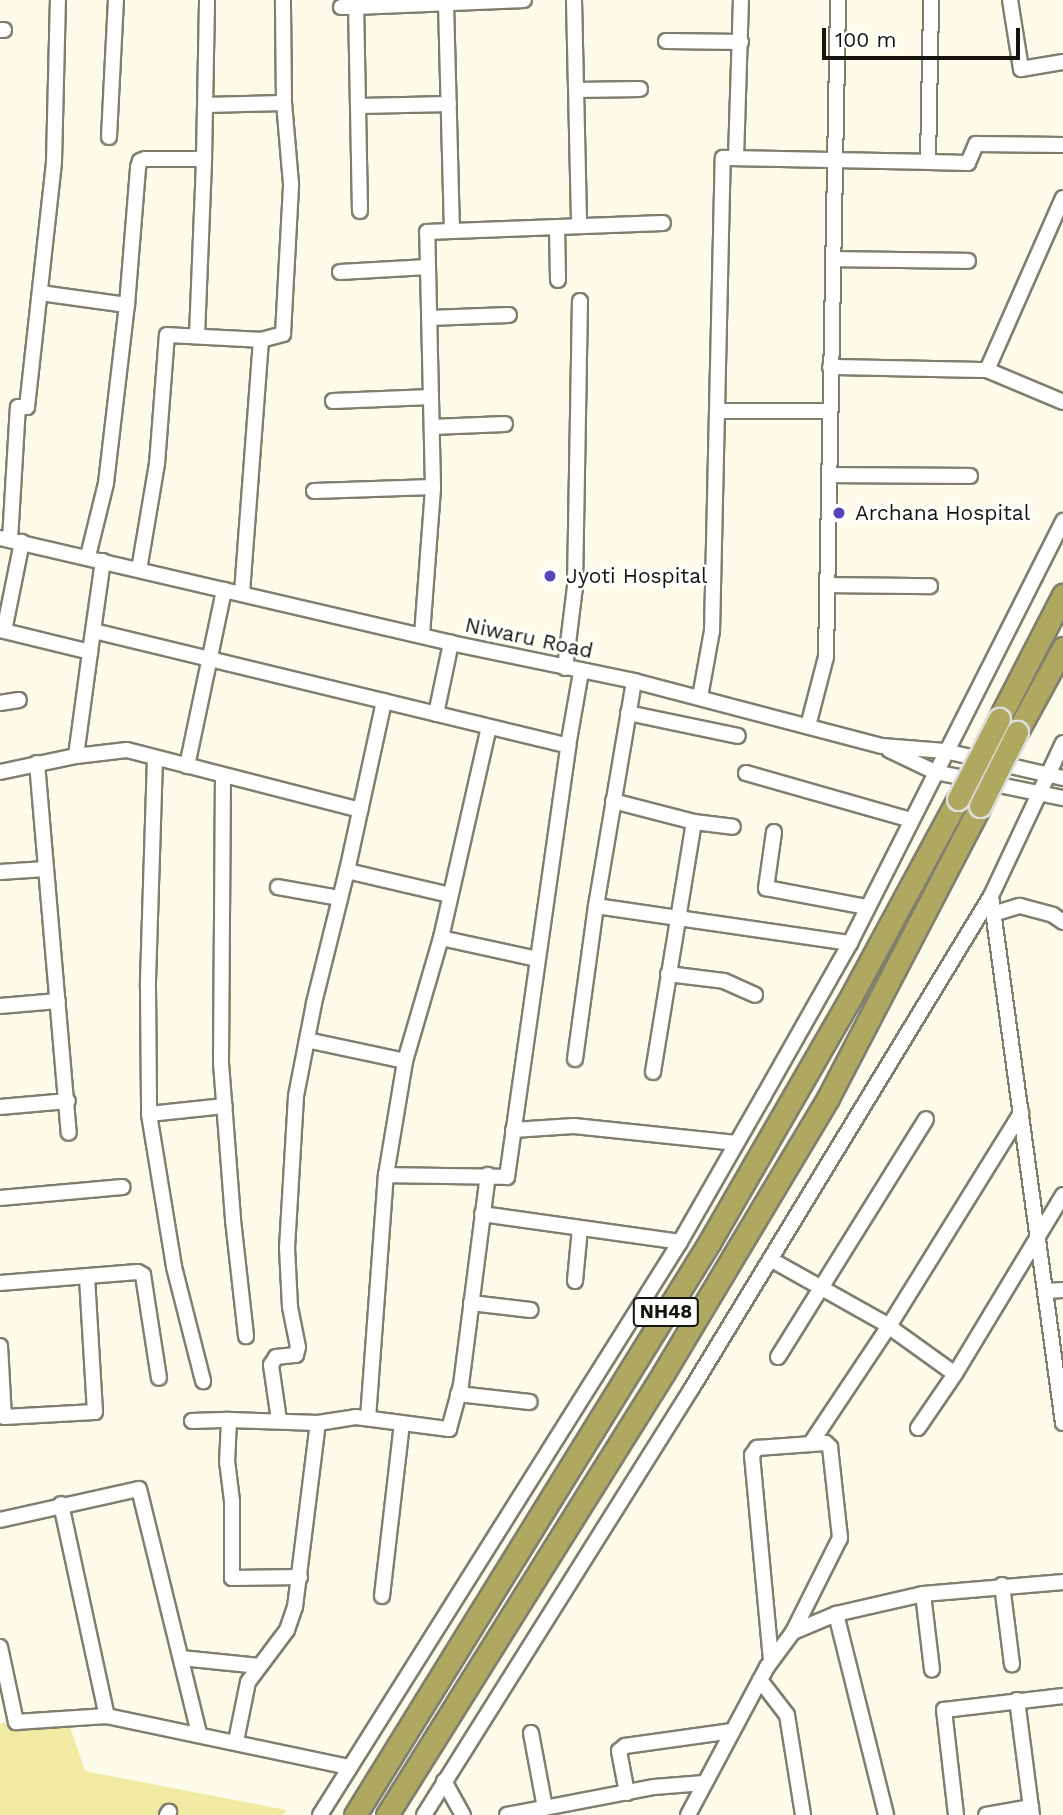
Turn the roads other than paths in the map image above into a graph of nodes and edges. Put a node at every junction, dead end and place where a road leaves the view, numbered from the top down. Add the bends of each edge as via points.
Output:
1 (58, 0) edge
2 (116, 0) edge
3 (207, 0) edge
4 (284, 0) edge
5 (501, 0) edge
6 (524, 0) edge
7 (575, 0) edge
8 (741, 0) edge
9 (838, 0) edge
10 (931, 0) edge
11 (1010, 0) edge
12 (410, 2) edge
13 (446, 3) junction
14 (341, 6) dead end
15 (356, 7) junction
16 (666, 41) dead end
17 (741, 41) junction
18 (1063, 62) edge
19 (640, 89) dead end
20 (576, 90) junction
21 (284, 103) junction
22 (205, 104) junction
23 (449, 104) junction
24 (360, 106) junction
25 (108, 137) dead end
26 (1063, 145) edge
27 (736, 158) junction
28 (204, 159) junction
29 (835, 161) junction
30 (928, 162) junction
31 (1063, 198) edge
32 (360, 211) dead end
33 (663, 223) dead end
34 (579, 226) junction
35 (557, 227) junction
36 (452, 231) junction
37 (832, 258) junction
38 (968, 261) dead end
39 (428, 267) junction
40 (340, 272) dead end
41 (558, 280) dead end
42 (40, 293) junction
43 (580, 301) dead end
44 (127, 306) junction
45 (509, 315) dead end
46 (429, 318) junction
47 (197, 337) junction
48 (261, 340) junction
49 (830, 367) junction
50 (987, 370) junction
51 (431, 397) junction
52 (332, 401) dead end
53 (1063, 402) edge
54 (717, 411) junction
55 (829, 411) junction
56 (505, 424) dead end
57 (432, 427) junction
58 (829, 474) junction
59 (970, 476) dead end
60 (433, 487) junction
61 (313, 491) dead end
62 (1063, 521) edge
63 (11, 540) edge
64 (88, 556) junction
65 (103, 561) junction
66 (139, 570) junction
67 (829, 585) junction
68 (930, 586) dead end
69 (224, 590) junction
70 (242, 593) junction
71 (1063, 595) edge
72 (2, 630) edge
73 (94, 631) junction
74 (422, 635) junction
75 (451, 643) junction
76 (1063, 648) edge
77 (90, 652) junction
78 (211, 657) junction
79 (565, 667) junction
80 (581, 672) junction
81 (634, 681) junction
82 (700, 697) junction
83 (19, 701) dead end
84 (384, 701) junction
85 (0, 703) edge
86 (628, 713) junction
87 (436, 714) junction
88 (808, 726) junction
89 (489, 727) junction
90 (738, 736) dead end
91 (1063, 743) edge
92 (568, 746) junction
93 (882, 746) junction
94 (946, 751) junction
95 (76, 756) junction
96 (155, 758) junction
97 (37, 763) junction
98 (187, 766) junction
99 (0, 772) edge
100 (935, 772) junction
101 (746, 773) dead end
102 (223, 775) junction
103 (1056, 776) edge
104 (1040, 792) junction
105 (1063, 798) edge
106 (613, 801) junction
107 (360, 810) junction
108 (911, 820) junction
109 (694, 822) junction
110 (733, 827) dead end
111 (774, 832) dead end
112 (45, 869) junction
113 (347, 871) junction
114 (0, 872) edge
115 (278, 887) dead end
116 (450, 895) junction
117 (990, 896) junction
118 (340, 898) junction
119 (596, 906) junction
120 (867, 907) junction
121 (993, 914) junction
122 (676, 920) junction
123 (1063, 922) edge
124 (441, 937) junction
125 (850, 943) junction
126 (537, 959) junction
127 (668, 974) junction
128 (755, 995) dead end
129 (58, 1000) junction
130 (0, 1006) edge
131 (307, 1040) junction
132 (575, 1059) dead end
133 (405, 1060) junction
134 (653, 1072) dead end
135 (68, 1101) junction
136 (225, 1106) junction
137 (0, 1107) edge
138 (1021, 1113) junction
139 (149, 1114) junction
140 (926, 1119) dead end
141 (513, 1130) junction
142 (69, 1133) dead end
143 (736, 1143) junction
144 (386, 1175) junction
145 (488, 1175) junction
146 (123, 1187) dead end
147 (1063, 1195) edge
148 (0, 1198) edge
149 (482, 1214) junction
150 (580, 1228) junction
151 (1037, 1237) junction
152 (680, 1242) junction
153 (770, 1259) junction
154 (87, 1278) junction
155 (575, 1281) dead end
156 (0, 1283) edge
157 (822, 1287) junction
158 (1063, 1290) edge
159 (1045, 1291) junction
160 (471, 1303) junction
161 (531, 1310) dead end
162 (889, 1326) junction
163 (246, 1336) dead end
164 (0, 1346) edge
165 (778, 1357) dead end
166 (955, 1374) junction
167 (159, 1378) dead end
168 (203, 1381) dead end
169 (1060, 1381) edge
170 (458, 1394) junction
171 (530, 1402) dead end
172 (368, 1418) junction
173 (229, 1420) junction
174 (279, 1420) junction
175 (192, 1421) dead end
176 (318, 1423) junction
177 (1063, 1423) edge
178 (402, 1424) junction
179 (918, 1428) dead end
180 (811, 1443) junction
181 (61, 1504) junction
182 (0, 1520) edge
183 (300, 1577) junction
184 (1063, 1581) edge
185 (1002, 1585) junction
186 (923, 1594) junction
187 (382, 1596) dead end
188 (836, 1614) junction
189 (793, 1632) junction
190 (1, 1653) edge
191 (181, 1658) junction
192 (771, 1660) junction
193 (1012, 1664) dead end
194 (260, 1666) junction
195 (932, 1669) dead end
196 (760, 1680) junction
197 (1063, 1696) edge
198 (1017, 1700) junction
199 (107, 1716) junction
200 (732, 1731) junction
201 (531, 1733) dead end
202 (199, 1734) junction
203 (236, 1741) junction
204 (350, 1767) junction
205 (444, 1781) junction
206 (704, 1783) junction
207 (627, 1793) junction
208 (545, 1808) junction
209 (1031, 1811) edge
210 (320, 1815) edge
211 (355, 1815) edge
212 (387, 1815) edge
213 (424, 1815) edge
214 (463, 1815) edge
215 (507, 1815) edge
216 (688, 1815) edge
217 (803, 1815) edge
218 (886, 1815) edge
219 (957, 1815) edge
220 (986, 1815) edge

1 - 42 street via 54,161
2 - 25 street
3 - 22 street
4 - 21 street
5 - 6 street
5 - 13 street
7 - 20 street
8 - 17 street
9 - 29 street
10 - 30 street
11 - 18 street via 1021,69
12 - 13 street
12 - 15 street
13 - 23 street
14 - 15 street
15 - 24 street
16 - 17 street
17 - 27 street
19 - 20 street
20 - 34 street
21 - 22 street
21 - 48 street via 291,184 283,334
22 - 28 street
23 - 24 street
23 - 36 street
24 - 32 street
26 - 30 street via 976,144 968,163
27 - 29 street
27 - 54 street via 723,158
28 - 44 street via 140,161
28 - 47 street
29 - 30 street
29 - 37 street
31 - 50 street
33 - 34 street
34 - 35 street
35 - 36 street
35 - 41 street
36 - 39 street via 427,232
37 - 38 street
37 - 49 street
39 - 40 street
39 - 46 street
42 - 44 street
42 - 63 street via 27,407 18,407
43 - 79 street via 575,586
44 - 64 street via 106,482
45 - 46 street
46 - 51 street
47 - 48 street
47 - 66 street via 167,335 157,464
48 - 70 street
49 - 50 street
49 - 55 street
50 - 53 street
51 - 52 street
51 - 57 street
54 - 55 street
54 - 82 street via 712,631
55 - 58 street
56 - 57 street
57 - 60 street
58 - 59 street
58 - 67 street
60 - 61 street
60 - 74 street
62 - 94 street
63 - 64 street, Niwaru Road
63 - 72 street
64 - 65 street, Niwaru Road
65 - 66 street, Niwaru Road
65 - 73 street
66 - 69 street, Niwaru Road
67 - 68 street
67 - 88 street via 827,657
69 - 70 street, Niwaru Road
69 - 78 street
70 - 74 street, Niwaru Road
71 - 211 highway, NH48, bridge via 852,995 709,1242
72 - 77 street
73 - 77 street
73 - 78 street
74 - 75 street, Niwaru Road
75 - 79 street, Niwaru Road
75 - 87 street
76 - 212 highway, NH48, bridge via 828,1098 663,1374
77 - 95 street
78 - 84 street
78 - 98 street
79 - 80 street, Niwaru Road
80 - 81 street, Niwaru Road
80 - 92 street
81 - 82 street, Niwaru Road
81 - 86 street
82 - 88 street, Niwaru Road
83 - 85 street
84 - 87 street
84 - 107 street
86 - 90 street
86 - 106 street
87 - 89 street
88 - 93 street, Niwaru Road
89 - 92 street
89 - 116 street
91 - 103 street
92 - 126 street
93 - 94 street, Niwaru Road
93 - 100 street
94 - 100 street
94 - 103 street, Niwaru Road
95 - 96 street via 127,751
95 - 97 street
96 - 98 street
96 - 139 street
97 - 99 street
97 - 112 street
98 - 102 street
100 - 104 street
100 - 108 street
101 - 108 street
102 - 107 street
102 - 136 street via 221,1063
103 - 104 street
104 - 105 street
104 - 117 street
106 - 109 street
106 - 119 street
107 - 113 street
108 - 120 street
109 - 110 street
109 - 122 street
111 - 120 street via 766,888
112 - 114 street
112 - 129 street
113 - 116 street
113 - 118 street
115 - 118 street
116 - 124 street
117 - 121 street
117 - 153 street
118 - 131 street
119 - 122 street
119 - 132 street
120 - 125 street
121 - 123 street via 1020,906
121 - 138 street
122 - 125 street
122 - 127 street
124 - 126 street
124 - 133 street
125 - 143 street
126 - 141 street
127 - 128 street via 724,981
127 - 134 street
129 - 130 street
129 - 135 street
131 - 133 street
131 - 174 street via 296,1096 287,1248 290,1307 298,1347 296,1355 276,1357 271,1365
133 - 144 street
135 - 137 street
135 - 142 street
136 - 139 street
136 - 163 street
138 - 151 street
138 - 162 street
139 - 168 street via 174,1267
140 - 157 street
141 - 143 street via 574,1126
141 - 145 street via 507,1177
143 - 152 street
144 - 145 street
144 - 172 street
145 - 149 street
146 - 148 street
147 - 151 street
149 - 150 street
149 - 160 street
150 - 152 street
150 - 155 street
151 - 159 street
151 - 166 street
152 - 204 street
153 - 157 street
153 - 205 street
154 - 156 street
154 - 164 street via 95,1412 4,1417
154 - 167 street via 143,1275
157 - 162 street
157 - 165 street
158 - 159 street
159 - 169 street
160 - 161 street
160 - 170 street
162 - 166 street
162 - 180 street
166 - 179 street
169 - 177 street
170 - 171 street
170 - 178 street via 449,1429
172 - 176 street
172 - 178 street
173 - 174 street
173 - 175 street
173 - 183 street via 232,1578
174 - 176 street
176 - 183 street
178 - 187 street
180 - 189 street via 830,1447 840,1538
180 - 192 street via 757,1448 752,1455
181 - 182 street
181 - 191 street via 139,1489
181 - 199 street
183 - 194 street via 287,1630
184 - 185 street
185 - 186 street
185 - 193 street
186 - 188 street
186 - 195 street
188 - 189 street
188 - 218 street
189 - 192 street
190 - 199 street via 16,1722
191 - 194 street
191 - 202 street
192 - 196 street
194 - 203 street via 248,1682
196 - 200 street
196 - 217 street via 786,1715
197 - 198 street
198 - 209 street
198 - 219 street via 944,1710
199 - 202 street
200 - 206 street
200 - 207 street via 625,1746 619,1751
201 - 208 street
202 - 203 street
203 - 204 street
204 - 210 street
205 - 213 street
205 - 214 street
206 - 207 street
206 - 216 street
207 - 208 street
208 - 215 street
209 - 220 street

